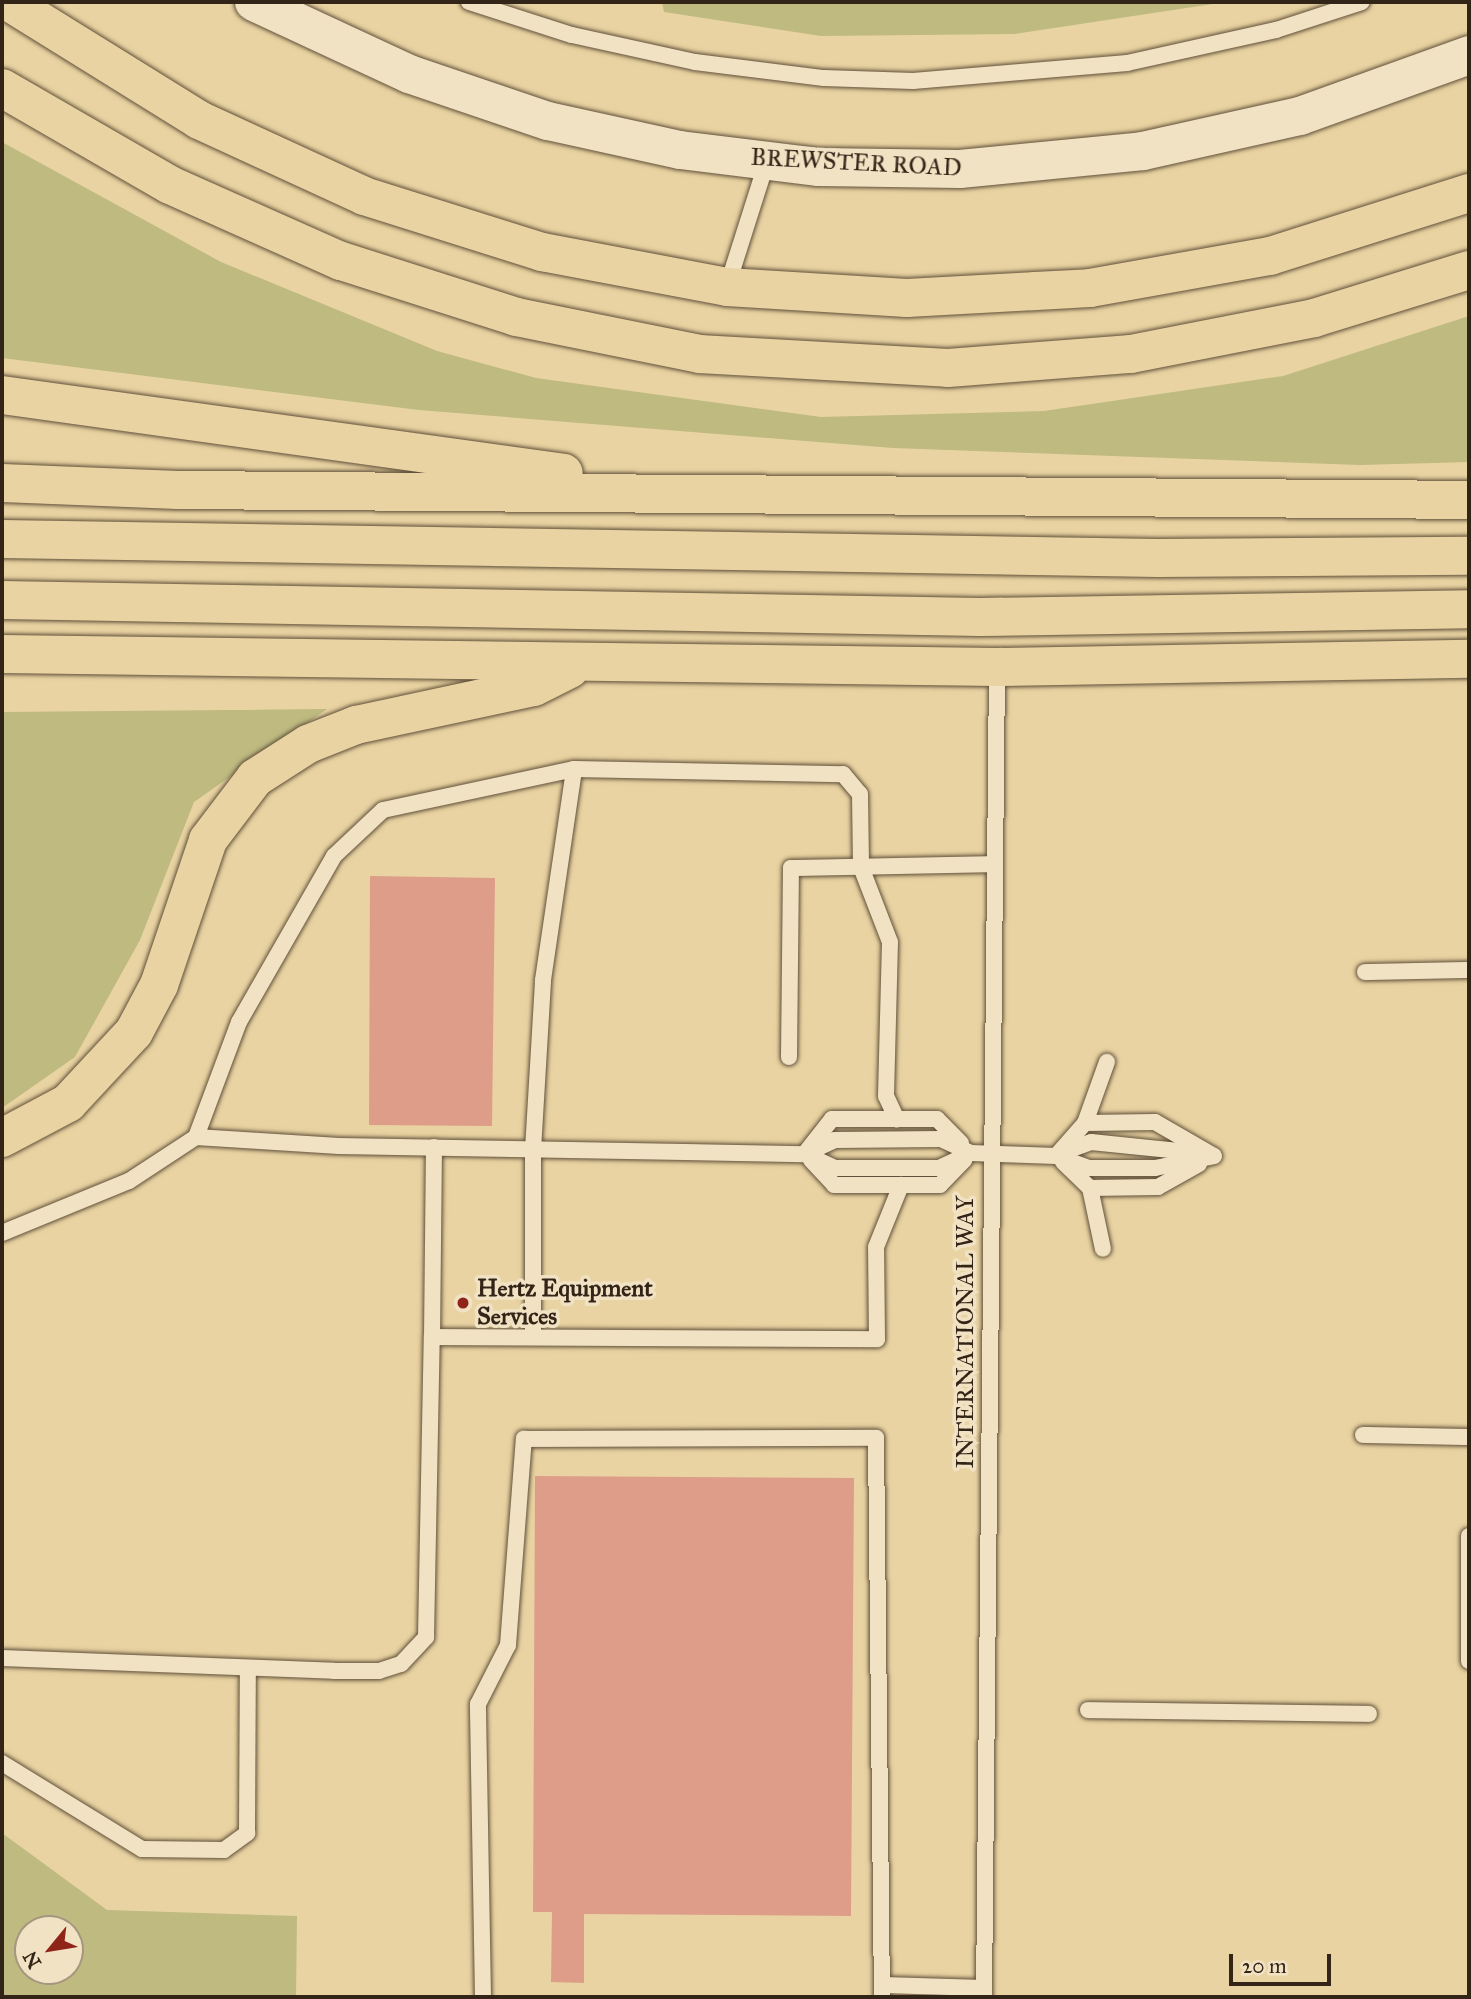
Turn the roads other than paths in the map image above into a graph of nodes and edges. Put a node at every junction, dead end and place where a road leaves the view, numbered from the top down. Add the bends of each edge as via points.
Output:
1 (9, 2) edge
2 (254, 2) edge
3 (469, 2) edge
4 (1362, 2) edge
5 (1469, 55) edge
6 (2, 88) edge
7 (767, 162) junction
8 (1469, 193) edge
9 (1469, 270) edge
10 (727, 287) junction
11 (2, 395) edge
12 (2, 484) edge
13 (687, 493) junction
14 (1469, 500) edge
15 (2, 525) edge
16 (2, 539) edge
17 (229, 542) junction
18 (1469, 556) edge
19 (2, 600) edge
20 (1469, 609) edge
21 (2, 654) edge
22 (1469, 659) edge
23 (581, 663) junction
24 (997, 667) junction
25 (574, 769) junction
26 (992, 864) junction
27 (860, 867) junction
28 (1469, 970) edge
29 (1365, 972) dead end
30 (789, 1057) dead end
31 (1107, 1062) dead end
32 (897, 1120) junction
33 (1085, 1123) junction
34 (196, 1137) junction
35 (2, 1138) edge
36 (434, 1147) junction
37 (533, 1150) junction
38 (971, 1153) junction
39 (805, 1154) junction
40 (990, 1154) junction
41 (1056, 1156) junction
42 (1214, 1156) junction
43 (901, 1185) junction
44 (1090, 1188) junction
45 (2, 1233) edge
46 (1103, 1249) dead end
47 (533, 1335) junction
48 (432, 1337) junction
49 (1363, 1435) dead end
50 (1469, 1437) edge
51 (1469, 1536) edge
52 (2, 1658) edge
53 (1469, 1661) edge
54 (248, 1668) junction
55 (1088, 1710) dead end
56 (1368, 1714) dead end
57 (2, 1763) edge
58 (883, 1991) edge
59 (984, 1992) edge
60 (484, 1997) edge

1 - 10 highway via 199,120 364,196 542,253
2 - 7 street, BREWSTER ROAD via 399,70 503,107 634,141
3 - 4 lane via 572,35 695,62 824,78 935,81 1039,75 1176,55
5 - 7 street, BREWSTER ROAD via 1300,116 1097,158 948,169
6 - 9 highway via 170,185 341,261 516,317 699,354 948,368 1119,356 1302,321
7 - 10 lane
8 - 10 highway via 1270,256 1090,288 907,298
11 - 13 highway via 469,456
12 - 13 highway
13 - 14 highway
15 - 17 highway
16 - 17 highway
17 - 18 highway via 1228,558
19 - 20 highway via 981,617
21 - 23 highway
22 - 24 highway
23 - 24 highway
23 - 35 highway via 534,687 356,725 298,749 255,778 208,840 159,985 134,1032 68,1103
24 - 26 lane, INTERNATIONAL WAY
25 - 27 lane via 843,774 860,794
25 - 34 lane via 383,810 334,856 239,1022
25 - 37 lane via 543,980
26 - 27 lane
26 - 40 lane, INTERNATIONAL WAY
27 - 30 lane via 791,868
27 - 32 lane via 890,942 886,1096
28 - 29 lane
31 - 33 lane
32 - 38 lane via 937,1119
32 - 39 lane via 832,1119
33 - 41 lane
33 - 42 lane via 1155,1122
34 - 36 lane
34 - 45 lane via 128,1181
36 - 37 lane
36 - 48 lane
37 - 39 lane
37 - 47 lane
38 - 39 lane via 941,1139 835,1140
38 - 39 lane via 939,1168 835,1168
38 - 40 lane
38 - 43 lane via 940,1185
39 - 43 lane via 834,1185
40 - 41 lane
40 - 59 lane, INTERNATIONAL WAY
41 - 42 lane via 1089,1168 1142,1168
41 - 42 lane via 1091,1142 1154,1143
41 - 44 lane
42 - 44 lane via 1158,1187
43 - 47 lane via 876,1247 877,1339
44 - 46 lane
47 - 48 lane
48 - 54 lane via 426,1637 401,1664 379,1671
49 - 50 lane
51 - 53 lane
52 - 54 lane
54 - 57 lane via 247,1833 224,1850 142,1849
55 - 56 lane
58 - 59 lane
58 - 60 lane via 876,1438 524,1439 508,1645 478,1704

